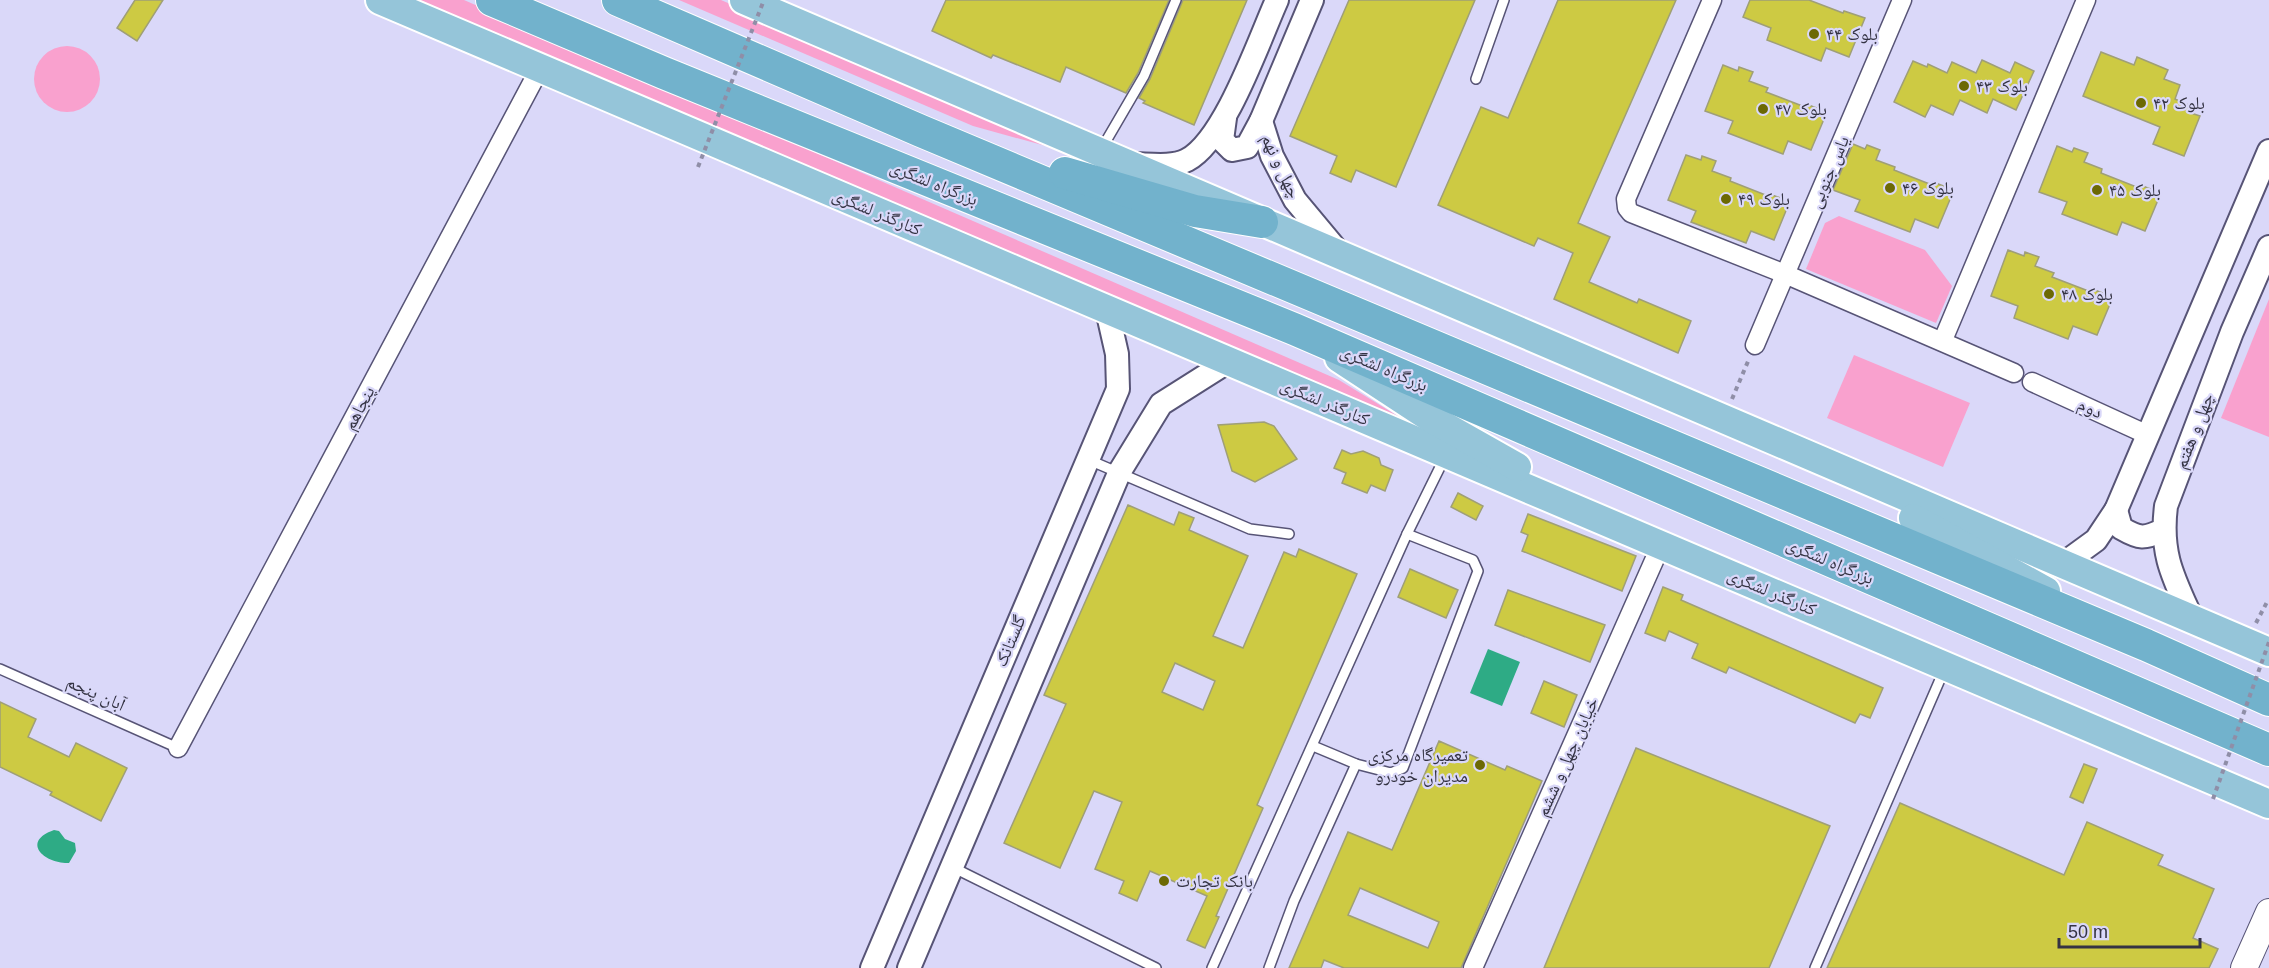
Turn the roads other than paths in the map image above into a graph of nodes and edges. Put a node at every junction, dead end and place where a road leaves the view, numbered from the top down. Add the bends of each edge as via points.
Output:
1 (380, 0) edge
2 (492, 0) edge
3 (618, 0) edge
4 (744, 0) edge
5 (1176, 0) edge
6 (1277, 0) edge
7 (1312, 0) edge
8 (1504, 0) edge
9 (1712, 0) edge
10 (1902, 0) edge
11 (2086, 0) edge
12 (540, 68) junction
13 (1476, 79) dead end
14 (1225, 118) junction
15 (1261, 121) junction
16 (921, 131) junction
17 (2269, 151) edge
18 (1100, 153) junction
19 (1127, 164) junction
20 (1262, 222) junction
21 (2269, 247) edge
22 (1341, 255) junction
23 (1785, 274) junction
24 (1107, 310) junction
25 (1294, 329) junction
26 (1942, 340) junction
27 (1755, 345) road end
28 (1229, 361) junction
29 (2014, 373) dead end
30 (2032, 382) dead end
31 (2148, 435) junction
32 (1767, 438) junction
33 (1447, 454) junction
34 (1087, 459) junction
35 (1120, 471) junction
36 (2116, 510) junction
37 (2163, 530) junction
38 (1289, 534) dead end
39 (1407, 534) junction
40 (1650, 541) junction
41 (2063, 564) junction
42 (2192, 619) junction
43 (2146, 645) junction
44 (2269, 652) edge
45 (1946, 666) junction
46 (0, 669) edge
47 (2269, 700) edge
48 (1313, 746) junction
49 (178, 748) joint
50 (2269, 750) edge
51 (1356, 764) junction
52 (2269, 804) edge
53 (952, 867) junction
54 (2269, 913) edge
55 (872, 968) edge
56 (909, 968) edge
57 (1156, 968) edge
58 (1212, 968) edge
59 (1269, 968) edge
60 (1473, 968) edge
61 (1815, 968) edge
62 (2244, 968) edge

1 - 12 main road, کنارگذر لشگری
2 - 25 highway, بزرگراه لشگری
3 - 16 highway
4 - 18 main road
5 - 18 lane via 1144,76
6 - 14 street
7 - 15 street, چهل و نهم
8 - 13 lane
9 - 23 street via 1626,199 1627,208 1631,213
10 - 23 street, یاس جنوبی
11 - 26 street
12 - 24 main road, کنارگذر لشگری
12 - 49 street, پنجاهم
14 - 15 street via 1222,140 1232,150 1247,147
14 - 19 street via 1205,145 1186,160
15 - 22 street, چهل و نهم via 1272,156 1295,200
16 - 20 highway via 1195,211
16 - 43 highway
17 - 31 street
18 - 19 main road
19 - 20 main road
20 - 22 main road
21 - 37 street, چهل و هفتم via 2170,495
22 - 32 main road
23 - 26 street
23 - 27 street, یاس جنوبی
24 - 28 main road, کنارگذر لشگری
24 - 34 street, گلستانک via 1117,354 1118,389
25 - 40 main road via 1432,419
25 - 50 highway, بزرگراه لشگری
26 - 29 street
28 - 33 main road, کنارگذر لشگری
28 - 35 street, گلستانک via 1161,404
30 - 31 street, دوم
31 - 36 street
32 - 41 main road
32 - 43 main road
33 - 39 lane
33 - 40 main road, کنارگذر لشگری
34 - 35 lane
34 - 55 street, گلستانک
35 - 38 lane via 1250,529
35 - 53 street, گلستانک
36 - 37 street via 2121,528 2137,537 2149,537
36 - 41 street via 2096,540
37 - 42 street, چهل و هفتم via 2169,569
39 - 48 lane
39 - 51 lane via 1473,560 1478,570 1403,768 1391,773
40 - 45 main road, کنارگذر لشگری
40 - 60 street, خیابان چهل و ششم
41 - 42 main road
42 - 44 main road
43 - 47 highway
45 - 52 main road, کنارگذر لشگری
45 - 61 lane
46 - 49 lane, آبان پنجم
48 - 51 lane
48 - 58 lane
51 - 59 lane via 1294,901
53 - 56 street, گلستانک
53 - 57 lane
54 - 62 main road

